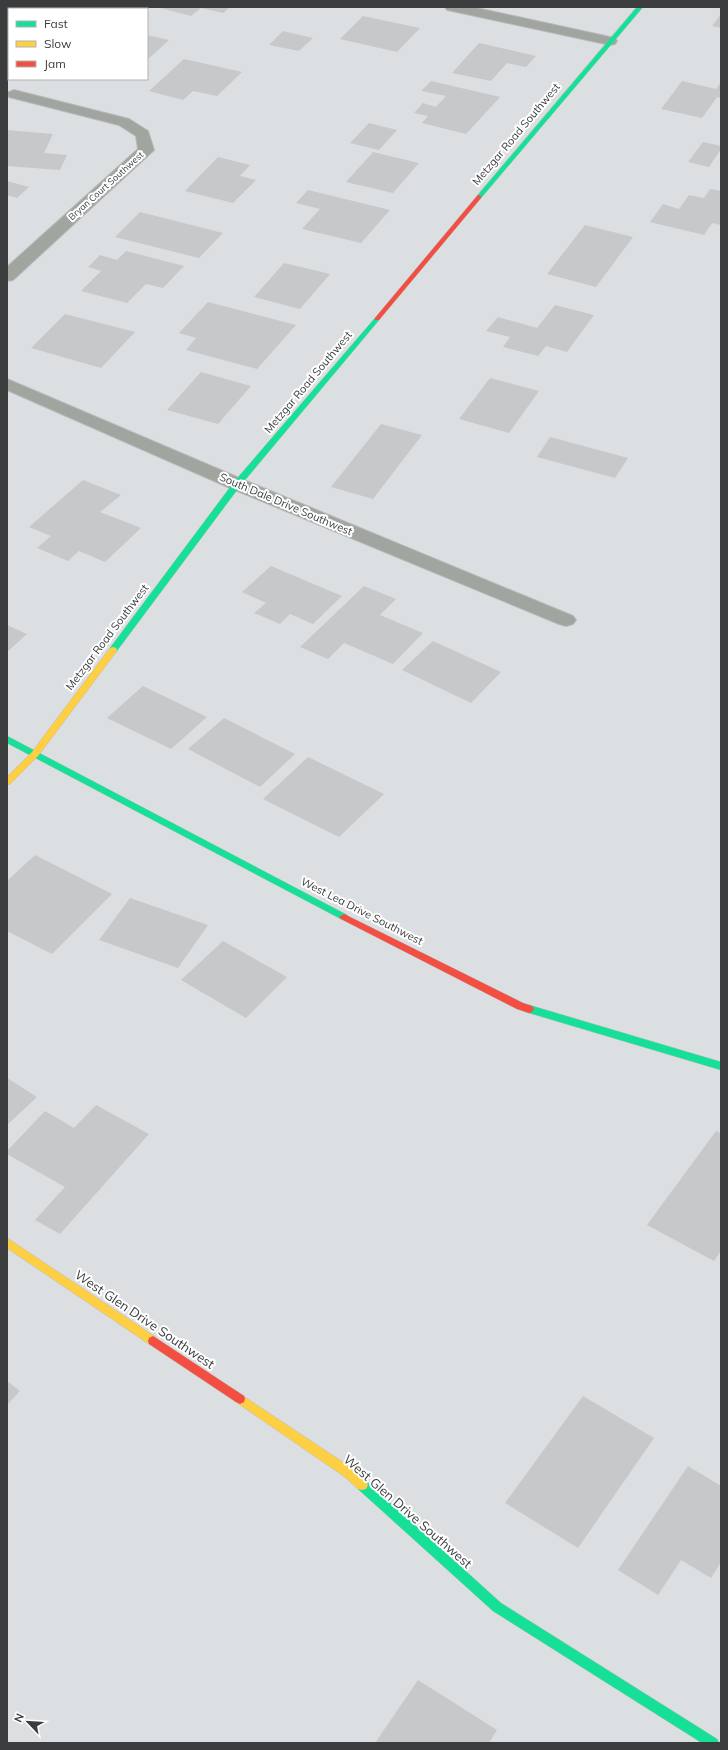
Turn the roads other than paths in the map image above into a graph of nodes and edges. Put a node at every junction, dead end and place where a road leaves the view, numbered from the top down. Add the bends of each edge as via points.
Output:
1 (452, 7) edge
2 (640, 7) edge
3 (610, 41) junction
4 (14, 94) dead end
5 (7, 276) edge
6 (7, 384) edge
7 (237, 484) junction
8 (566, 620) dead end
9 (7, 739) edge
10 (35, 754) junction
11 (7, 782) edge
12 (721, 1066) edge
13 (7, 1242) edge
14 (713, 1743) edge

1 - 3 street
2 - 3 street, Metzgar Road Southwest
3 - 7 street, Metzgar Road Southwest
4 - 5 street, Bryan Court Southwest via 124,122 142,134 146,150
6 - 7 street, South Dale Drive Southwest
7 - 8 street, South Dale Drive Southwest
7 - 10 street, Metzgar Road Southwest
9 - 10 street, West Lea Drive Southwest
10 - 11 street, Metzgar Road Southwest
10 - 12 street, West Lea Drive Southwest via 520,1006
13 - 14 street, West Glen Drive Southwest via 349,1473 497,1607

